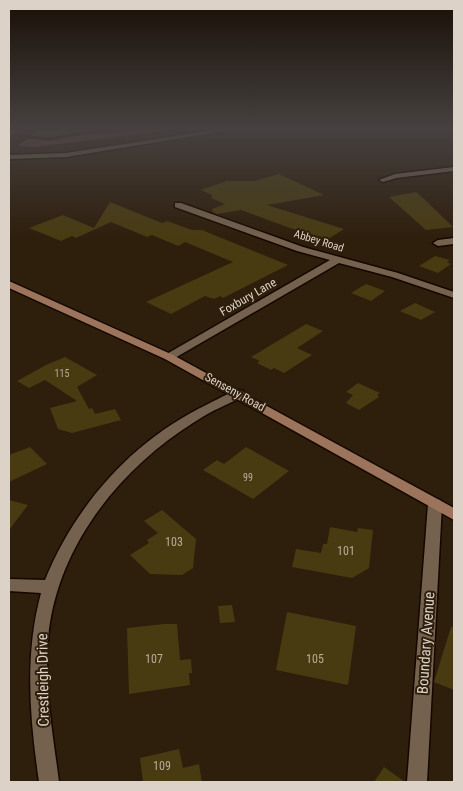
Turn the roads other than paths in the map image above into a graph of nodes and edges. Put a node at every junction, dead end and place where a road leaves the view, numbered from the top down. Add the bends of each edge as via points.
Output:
1 (454, 169) edge
2 (383, 180) dead end
3 (178, 205) dead end
4 (454, 241) edge
5 (438, 243) dead end
6 (338, 259) junction
7 (9, 284) edge
8 (454, 295) edge
9 (170, 357) junction
10 (239, 394) junction
11 (434, 504) junction
12 (454, 515) edge
13 (9, 585) edge
14 (50, 587) junction
15 (49, 782) edge
16 (417, 782) edge

1 - 2 street
3 - 6 street, Abbey Road
4 - 5 street
6 - 8 street, Abbey Road
6 - 9 street, Foxbury Lane
7 - 9 main road, Senseny Road
9 - 10 main road, Senseny Road
10 - 11 main road, Senseny Road
10 - 14 street, Crestleigh Drive via 191,418 128,467 99,498 76,530
11 - 12 main road, Senseny Road
11 - 16 street, Boundary Avenue
13 - 14 street
14 - 15 street, Crestleigh Drive via 42,621 39,658

